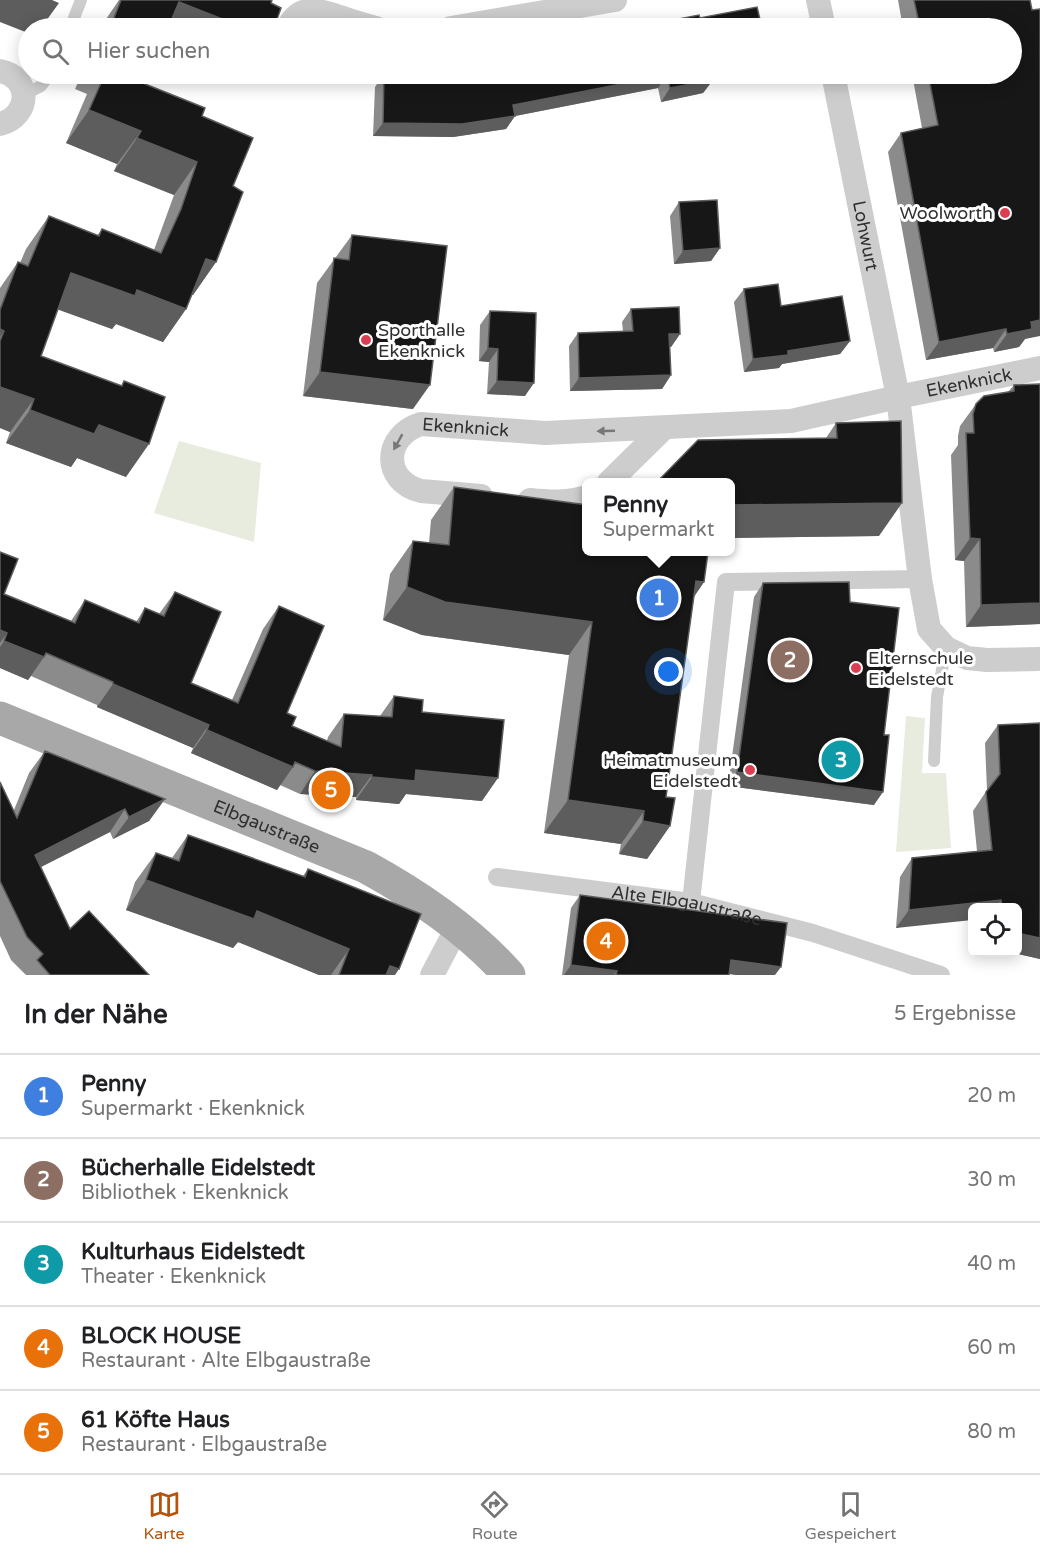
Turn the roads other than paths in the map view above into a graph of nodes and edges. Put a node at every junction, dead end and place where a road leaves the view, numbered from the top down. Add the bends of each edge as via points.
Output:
1 (81, 0) edge
2 (615, 0) edge
3 (818, 0) edge
4 (74, 18) edge
5 (295, 18) edge
6 (344, 18) edge
7 (510, 18) edge
8 (822, 18) edge
9 (0, 71) edge
10 (18, 80) edge
11 (20, 84) edge
12 (42, 84) edge
13 (835, 84) edge
14 (24, 95) junction
15 (0, 124) edge
16 (1040, 368) edge
17 (898, 397) junction
18 (664, 428) junction
19 (614, 478) edge
20 (582, 499) edge
21 (920, 579) junction
22 (946, 648) junction
23 (1040, 659) edge
24 (0, 718) edge
25 (934, 761) dead end
26 (497, 877) dead end
27 (691, 902) junction
28 (459, 926) junction
29 (432, 975) edge
30 (509, 975) edge
31 (941, 975) edge

1 - 4 lane
2 - 7 street
3 - 8 street
5 - 6 street via 308,10 319,10
9 - 10 street
11 - 14 street
12 - 14 lane
13 - 17 street, Lohwurt
14 - 15 street via 20,111
16 - 17 street, Ekenknick
17 - 18 street, Ekenknick via 791,422
17 - 21 street
18 - 19 street
18 -> 20 street, Ekenknick via 545,433 421,424 402,434 394,446 396,473 412,489 558,502
21 - 22 street via 929,629
21 - 27 street via 726,582
22 - 23 street via 967,658
22 - 25 lane via 937,697
24 - 28 main road, Elbgaustraße via 366,867 405,888
26 - 27 street, Alte Elbgaustraße
27 - 31 street, Alte Elbgaustraße via 813,933
28 - 29 street
28 - 30 main road, Elbgaustraße

